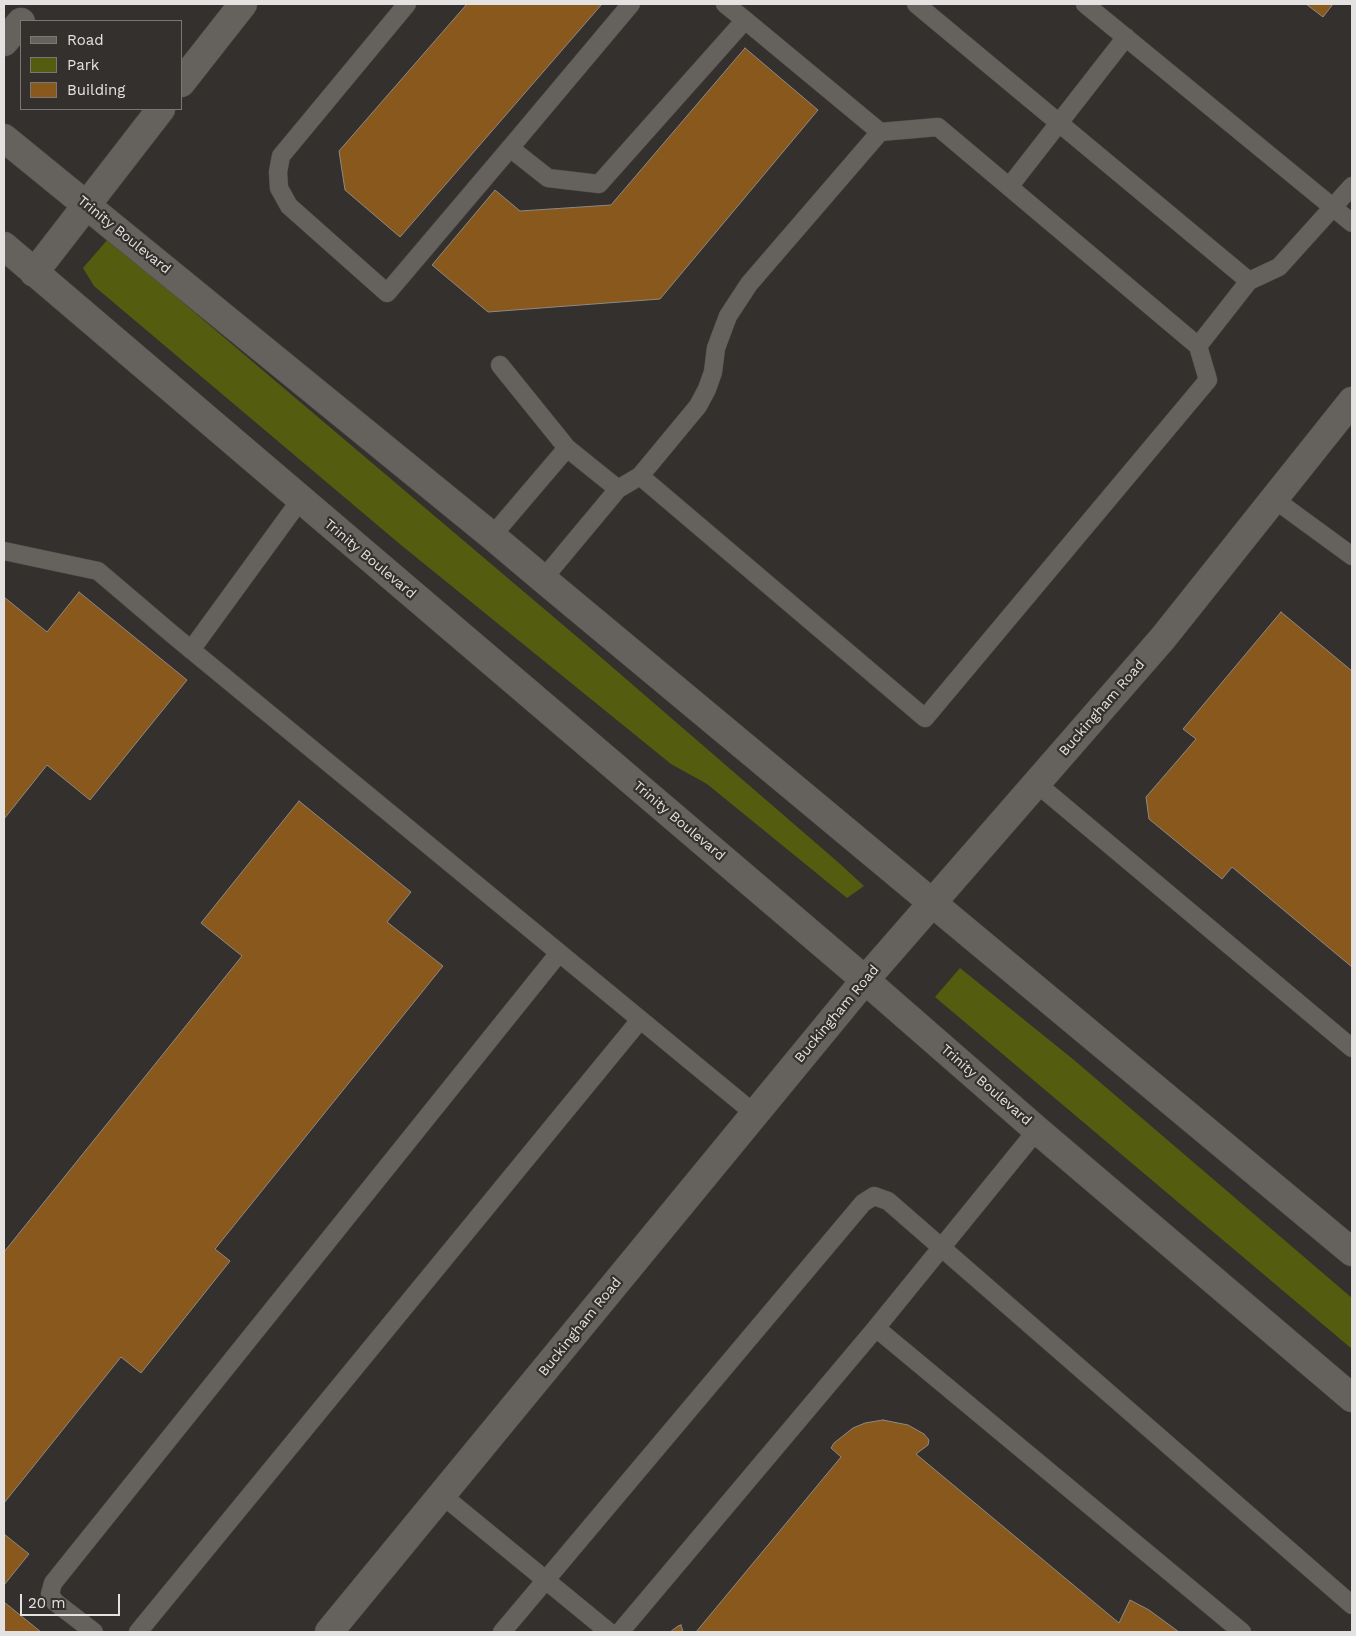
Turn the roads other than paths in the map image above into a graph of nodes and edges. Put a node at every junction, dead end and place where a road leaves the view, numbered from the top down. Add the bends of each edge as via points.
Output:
1 (37, 4) edge
2 (243, 4) edge
3 (407, 4) edge
4 (631, 4) edge
5 (725, 4) edge
6 (916, 4) edge
7 (1085, 4) edge
8 (22, 20) edge
9 (745, 20) junction
10 (20, 22) edge
11 (1126, 37) junction
12 (4, 42) edge
13 (182, 82) edge
14 (160, 110) edge
15 (1059, 124) junction
16 (880, 132) junction
17 (4, 138) edge
18 (510, 148) junction
19 (1352, 186) edge
20 (1009, 187) junction
21 (86, 205) junction
22 (1334, 208) junction
23 (1352, 223) edge
24 (4, 246) edge
25 (34, 273) junction
26 (1249, 281) junction
27 (1198, 346) junction
28 (500, 365) dead end
29 (1352, 402) edge
30 (567, 448) junction
31 (640, 476) junction
32 (618, 489) junction
33 (301, 499) junction
34 (1274, 499) junction
35 (492, 536) junction
36 (4, 552) edge
37 (1352, 556) edge
38 (543, 579) junction
39 (191, 650) junction
40 (1036, 783) junction
41 (932, 903) junction
42 (559, 953) junction
43 (865, 980) junction
44 (640, 1020) junction
45 (1352, 1048) edge
46 (755, 1114) junction
47 (1037, 1130) junction
48 (940, 1247) junction
49 (1352, 1252) edge
50 (876, 1328) junction
51 (1352, 1398) edge
52 (442, 1495) junction
53 (546, 1579) junction
54 (1352, 1605) edge
55 (94, 1632) edge
56 (138, 1632) edge
57 (329, 1632) edge
58 (502, 1632) edge
59 (609, 1632) edge
60 (620, 1632) edge
61 (1242, 1632) edge

1 - 8 main road
2 - 13 main road
3 - 18 lane via 281,156 279,188 289,206 387,293
4 - 18 lane
5 - 9 lane
6 - 15 lane
7 - 11 lane
9 - 16 lane
9 - 18 lane via 600,184 548,178
10 - 12 main road
11 - 15 lane
11 - 22 lane
14 - 21 main road
15 - 20 lane
15 - 26 lane
16 - 20 lane via 938,127
16 - 31 lane via 749,284 728,316 716,348 713,372 698,406
17 - 21 main road, Trinity Boulevard
19 - 22 lane
20 - 27 lane
21 - 25 main road
21 - 35 main road, Trinity Boulevard
22 - 23 lane
22 - 26 lane via 1279,267
24 - 25 main road, Trinity Boulevard
25 - 33 main road, Trinity Boulevard
26 - 27 lane
27 - 31 lane via 1208,380 925,718
28 - 30 lane
29 - 34 main road, Buckingham Road
30 - 32 lane
30 - 35 lane
31 - 32 lane
32 - 38 lane
33 - 39 lane
33 - 43 main road, Trinity Boulevard
34 - 37 lane
34 - 40 main road, Buckingham Road via 1163,638
35 - 38 main road, Trinity Boulevard
36 - 39 lane via 98,572
38 - 41 main road, Trinity Boulevard
39 - 42 lane
40 - 41 main road, Buckingham Road
40 - 45 lane
41 - 43 main road, Buckingham Road
41 - 49 main road, Trinity Boulevard
42 - 44 lane
42 - 55 lane via 53,1583 50,1594 55,1602
43 - 46 main road, Buckingham Road
43 - 47 main road, Trinity Boulevard
44 - 46 lane
44 - 56 lane
46 - 52 main road, Buckingham Road
47 - 48 lane
47 - 51 main road, Trinity Boulevard
48 - 50 lane
48 - 53 lane via 888,1201 874,1196 863,1203
48 - 54 lane
50 - 60 lane
50 - 61 lane
52 - 53 lane
52 - 57 main road, Buckingham Road
53 - 58 lane
53 - 59 lane

